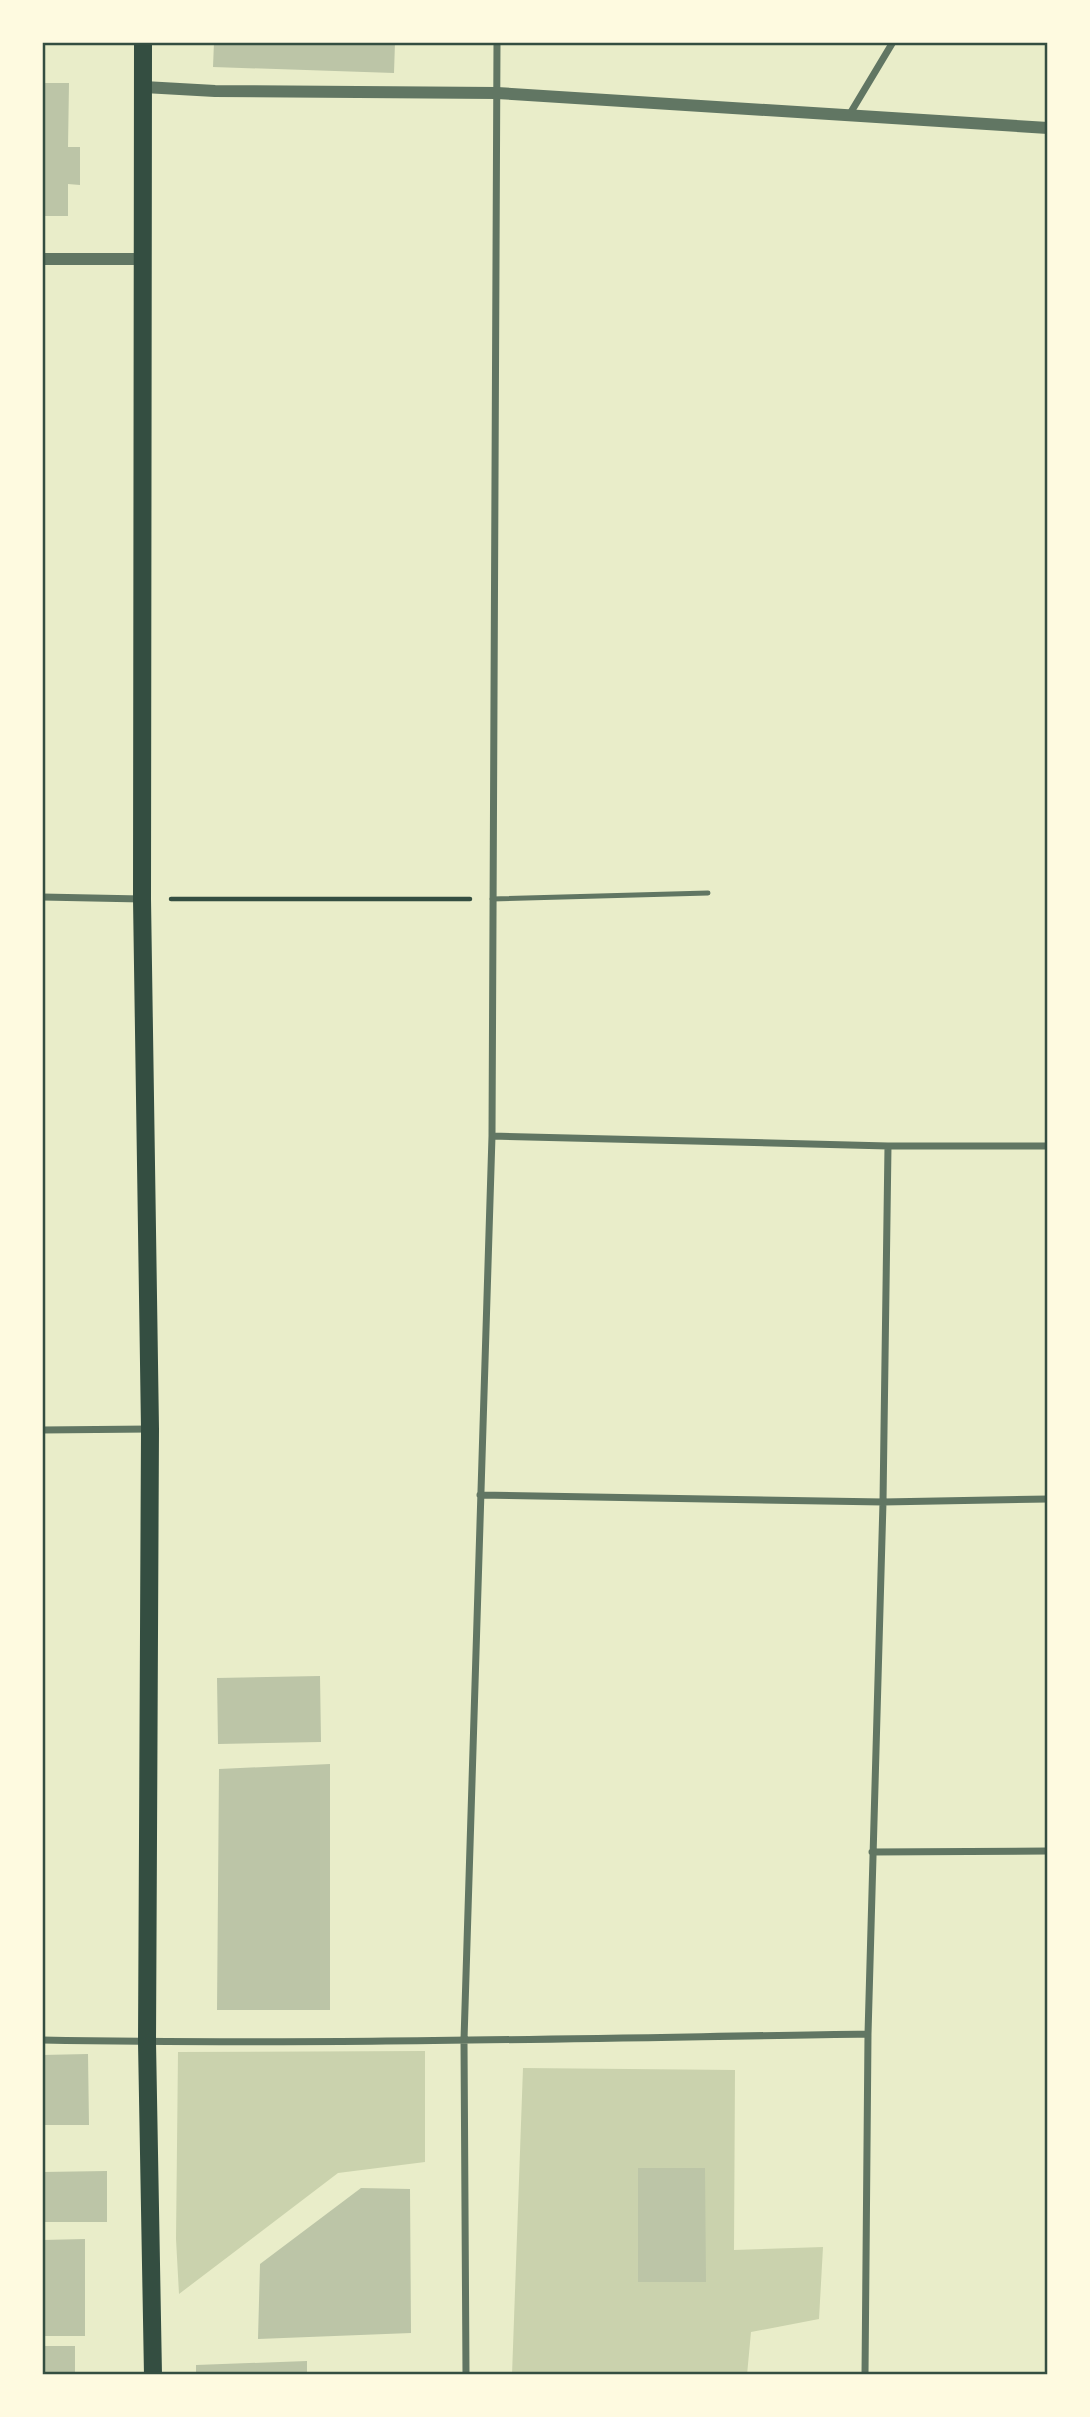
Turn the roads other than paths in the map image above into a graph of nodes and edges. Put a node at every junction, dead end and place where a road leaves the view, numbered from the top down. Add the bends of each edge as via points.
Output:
1 (143, 42) edge
2 (497, 42) edge
3 (892, 42) edge
4 (144, 87) junction
5 (497, 93) junction
6 (848, 117) junction
7 (1048, 128) edge
8 (42, 259) edge
9 (143, 259) junction
10 (708, 893) dead end
11 (42, 897) edge
12 (142, 899) junction
13 (492, 899) junction
14 (492, 1136) junction
15 (888, 1146) junction
16 (1048, 1146) edge
17 (150, 1429) junction
18 (42, 1430) edge
19 (480, 1495) junction
20 (1048, 1499) edge
21 (883, 1502) junction
22 (1048, 1851) edge
23 (872, 1852) junction
24 (868, 2034) junction
25 (42, 2040) edge
26 (464, 2040) junction
27 (147, 2042) junction
28 (153, 2375) edge
29 (466, 2375) edge
30 (864, 2375) edge

1 - 4 main road
2 - 5 street
3 - 6 street
4 - 5 street
4 - 9 main road
5 - 6 street
5 - 13 street
6 - 7 street
8 - 9 street
9 - 12 main road
10 - 13 lane
11 - 12 street
12 - 17 main road
13 - 14 street
14 - 15 street
14 - 19 street
15 - 16 street
15 - 21 street
17 - 18 street
17 - 27 main road
19 - 21 street
19 - 26 street
20 - 21 street
21 - 23 street
22 - 23 street
23 - 24 street
24 - 26 street
24 - 30 street
25 - 27 street
26 - 27 street
26 - 29 street
27 - 28 main road

